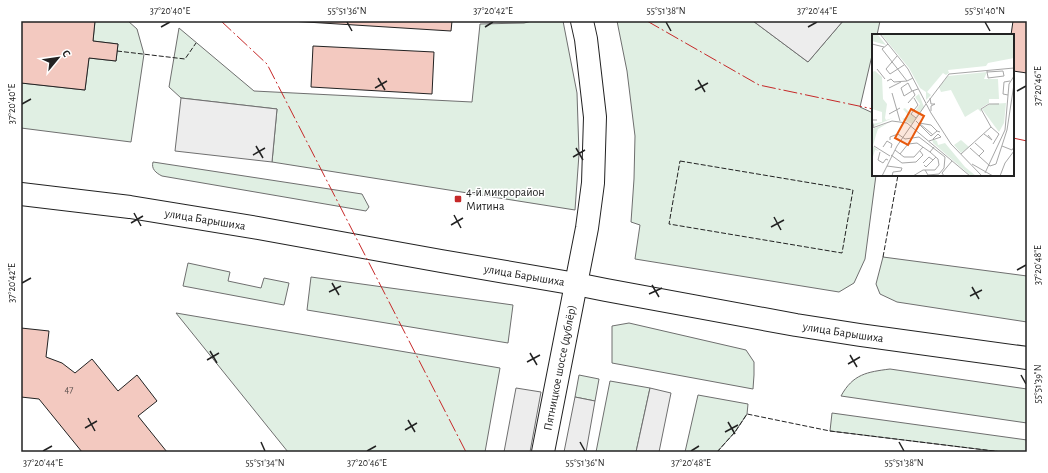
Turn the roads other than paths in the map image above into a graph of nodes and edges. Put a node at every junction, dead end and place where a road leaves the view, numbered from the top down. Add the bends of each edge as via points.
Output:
1 (582, 21) edge
2 (21, 194) edge
3 (576, 284) junction
4 (1027, 358) edge
5 (543, 452) edge

1 - 3 main road, Пятницкое шоссе (дублёр) via 595,117 593,183
2 - 3 main road, улица Барышиха via 130,207
3 - 4 main road, улица Барышиха via 796,325
3 - 5 main road, Пятницкое шоссе (дублёр)

